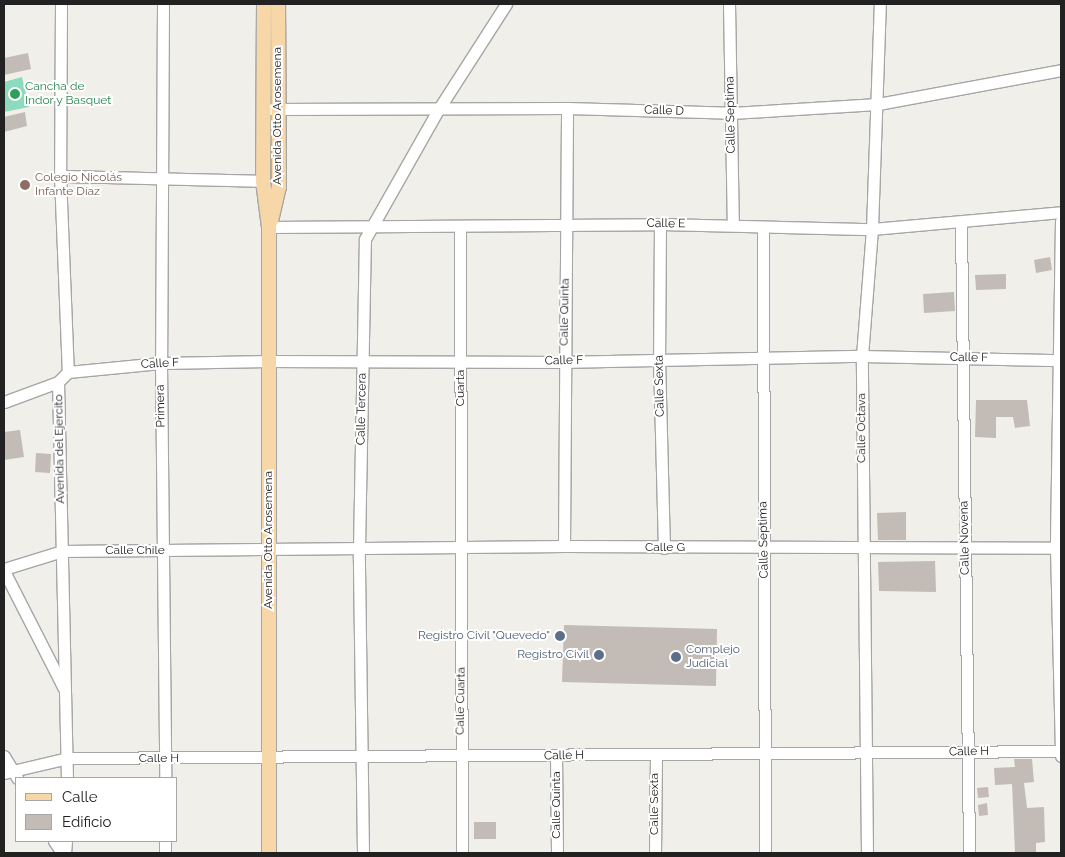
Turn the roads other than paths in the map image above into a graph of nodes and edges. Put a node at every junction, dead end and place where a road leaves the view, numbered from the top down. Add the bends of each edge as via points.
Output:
1 (61, 4) edge
2 (163, 4) edge
3 (264, 4) edge
4 (278, 4) edge
5 (506, 4) edge
6 (729, 4) edge
7 (880, 4) edge
8 (1061, 70) edge
9 (878, 104) junction
10 (567, 108) junction
11 (263, 109) junction
12 (278, 109) junction
13 (438, 110) junction
14 (731, 113) junction
15 (60, 176) junction
16 (162, 179) junction
17 (263, 181) junction
18 (1061, 212) edge
19 (1061, 221) edge
20 (962, 222) junction
21 (660, 224) junction
22 (567, 225) junction
23 (733, 226) junction
24 (269, 227) junction
25 (371, 227) junction
26 (460, 227) junction
27 (763, 227) junction
28 (872, 229) junction
29 (862, 356) junction
30 (659, 358) junction
31 (761, 358) junction
32 (963, 358) junction
33 (362, 360) junction
34 (1060, 360) edge
35 (269, 361) junction
36 (461, 362) junction
37 (564, 362) junction
38 (160, 364) junction
39 (68, 372) junction
40 (58, 382) junction
41 (4, 402) edge
42 (564, 546) junction
43 (863, 547) junction
44 (359, 548) junction
45 (664, 548) junction
46 (764, 548) junction
47 (965, 548) junction
48 (1058, 548) edge
49 (463, 550) junction
50 (62, 551) junction
51 (162, 551) junction
52 (269, 552) junction
53 (4, 570) edge
54 (66, 692) junction
55 (1061, 751) edge
56 (968, 752) junction
57 (867, 753) junction
58 (765, 754) junction
59 (656, 755) junction
60 (4, 756) edge
61 (556, 756) junction
62 (1061, 756) edge
63 (460, 757) junction
64 (68, 758) junction
65 (363, 758) junction
66 (165, 759) junction
67 (269, 759) junction
68 (11, 773) edge
69 (67, 777) edge
70 (165, 777) edge
71 (55, 842) edge
72 (64, 853) edge
73 (269, 853) edge
74 (363, 853) edge
75 (462, 853) edge
76 (557, 853) edge
77 (655, 853) edge
78 (765, 853) edge
79 (867, 853) edge
80 (969, 853) edge

1 - 15 street
2 - 16 street, Primera
3 - 11 main road, Avenida Otto Arosemena
4 - 12 main road, Avenida Otto Arosemena
5 - 13 street, Calle Tercera
6 - 14 street, Calle Septima
7 - 9 street, Calle Octava
8 - 9 street, Calle D
9 - 14 street, Calle D
9 - 28 street, Calle Octava
10 - 13 street, Calle D
10 - 14 street, Calle D
10 - 22 street, Calle Quinta
11 - 12 street, Calle D
11 - 17 main road, Avenida Otto Arosemena
12 - 13 street, Calle D
12 - 24 main road, Avenida Otto Arosemena via 279,187
13 - 25 street, Calle Tercera
14 - 23 street, Calle Septima
15 - 16 street
15 - 39 street
16 - 17 street
16 - 38 street, Primera
17 - 24 main road, Avenida Otto Arosemena
18 - 20 street, Calle E
19 - 34 street
20 - 28 street, Calle E
20 - 32 street, Calle Novena
21 - 22 street, Calle E
21 - 23 street, Calle E
21 - 30 street, Calle Sexta
22 - 26 street, Calle E
22 - 37 street, Calle Quinta
23 - 27 street, Calle E
24 - 25 street, Calle E
24 - 35 main road, Avenida Otto Arosemena
25 - 26 street, Calle E
25 - 33 street, Calle Tercera via 365,239
26 - 36 street, Cuarta
27 - 28 street, Calle E
27 - 31 street, Calle Septima
28 - 29 street, Calle Octava
29 - 31 street, Calle F
29 - 32 street, Calle F
29 - 43 street, Calle Octava
30 - 31 street, Calle F
30 - 37 street, Calle F
30 - 45 street, Calle Sexta
31 - 46 street, Calle Septima
32 - 34 street, Calle F
32 - 47 street, Calle Novena
33 - 35 street, Calle F
33 - 36 street, Calle F
33 - 44 street, Calle Tercera
34 - 48 street
35 - 38 street, Calle F
35 - 52 main road, Avenida Otto Arosemena
36 - 37 street, Calle F
36 - 49 street, Cuarta
37 - 42 street, Calle Quinta
38 - 39 street, Calle F
38 - 51 street, Primera
39 - 40 street, Avenida del Ejercito
40 - 41 street
40 - 50 street, Avenida del Ejercito
42 - 45 street, Calle G
42 - 49 street, Calle G
43 - 46 street, Calle G
43 - 47 street, Calle G
43 - 57 street, Calle Octava
44 - 49 street, Calle G
44 - 52 street, Calle G
44 - 65 street, Calle Tercera
45 - 46 street, Calle G
46 - 58 street, Calle Septima
47 - 48 street, Calle G
47 - 56 street, Calle Novena
48 - 55 street
49 - 63 street, Calle Cuarta
50 - 51 street, Calle Chile
50 - 53 street, Calle Chile
50 - 54 street, Avenida del Ejercito
51 - 52 street, Calle Chile
51 - 66 street, Primera
52 - 67 main road, Avenida Otto Arosemena
53 - 54 street
54 - 64 street, Avenida del Ejercito
55 - 56 street, Calle H
55 - 62 street
56 - 57 street, Calle H
56 - 80 street, Calle Novena
57 - 58 street, Calle H
57 - 79 street, Calle Octava
58 - 59 street, Calle H
58 - 78 street, Calle Septima
59 - 61 street, Calle H
59 - 77 street, Calle Sexta
60 - 68 street
61 - 63 street, Calle H
61 - 76 street, Calle Quinta
63 - 65 street, Calle H
63 - 75 street, Calle Cuarta
64 - 66 street, Calle H
64 - 68 street, Calle H
64 - 69 street, Avenida del Ejercito
65 - 67 street, Calle H
65 - 74 street, Calle Tercera
66 - 67 street, Calle H
66 - 70 street, Primera
67 - 73 main road, Avenida Otto Arosemena
71 - 72 street

